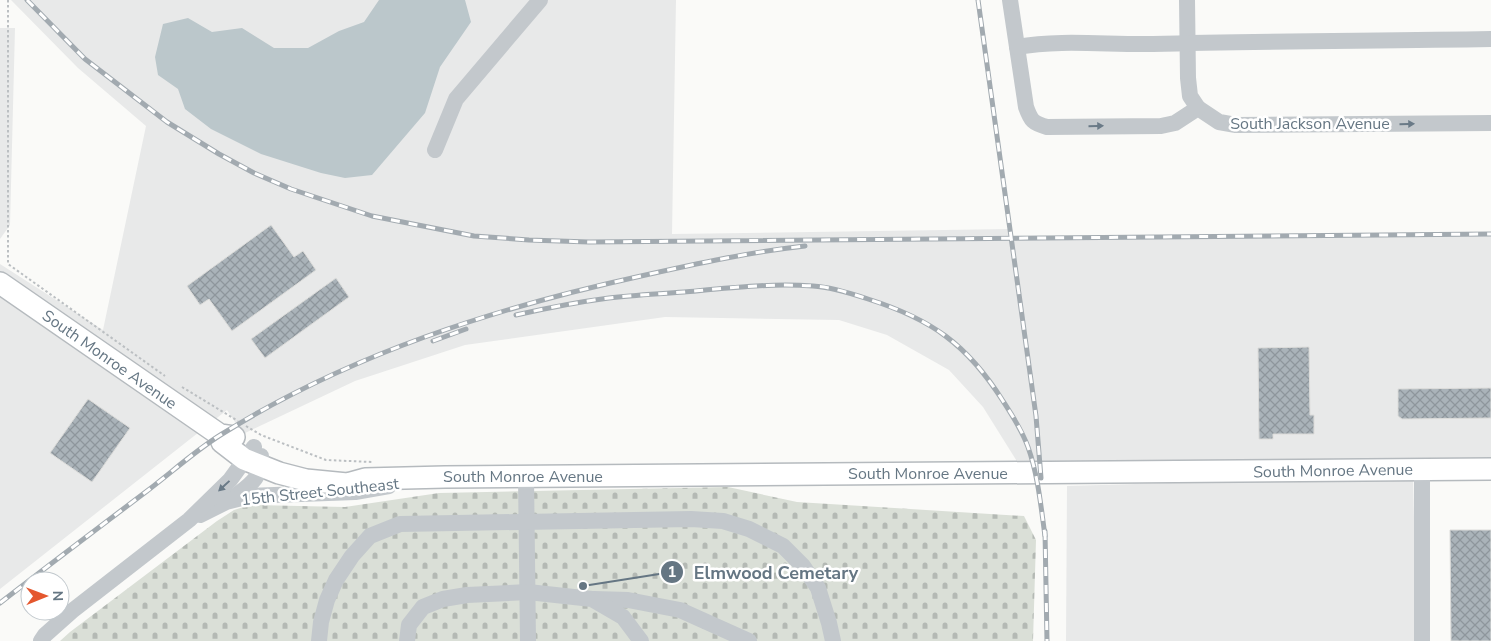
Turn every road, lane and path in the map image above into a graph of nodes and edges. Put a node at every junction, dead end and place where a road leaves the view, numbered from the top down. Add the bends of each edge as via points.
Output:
1 (8, 0) edge
2 (540, 0) edge
3 (1010, 0) edge
4 (1187, 0) edge
5 (1491, 39) edge
6 (1187, 43) junction
7 (1017, 47) junction
8 (1198, 108) junction
9 (1491, 123) edge
10 (435, 150) dead end
11 (0, 282) edge
12 (171, 380) dead end
13 (179, 386) dead end
14 (255, 456) junction
15 (1422, 469) junction
16 (1491, 469) edge
17 (368, 470) junction
18 (445, 476) junction
19 (526, 476) junction
20 (226, 502) junction
21 (189, 520) junction
22 (526, 522) junction
23 (528, 592) junction
24 (592, 599) junction
25 (41, 641) edge
26 (319, 641) edge
27 (407, 641) edge
28 (528, 641) edge
29 (641, 641) edge
30 (749, 641) edge
31 (833, 641) edge
32 (1422, 641) edge

1 - 12 path via 8,264
2 - 10 street via 456,99
3 - 7 street
4 - 6 street
5 - 6 street
6 - 7 street
6 - 8 street via 1190,96
7 -> 8 street via 1026,107 1036,124 1047,127 1160,126 1175,123
8 -> 9 street, South Jackson Avenue via 1219,122 1236,126
11 - 14 main road, South Monroe Avenue via 220,435 222,442
13 - 17 path via 261,435 326,460
14 - 17 main road, South Monroe Avenue via 279,472 306,480 347,484
14 - 20 street, 15th Street Southeast via 257,478
14 -> 21 street
15 - 16 main road, South Monroe Avenue
15 - 19 main road, South Monroe Avenue
15 - 32 street
17 - 18 main road, South Monroe Avenue
18 - 19 main road, South Monroe Avenue
18 - 20 street, 15th Street Southeast via 355,492 250,496
19 - 22 street
20 - 21 street, 15th Street Southeast
21 - 25 street via 72,611
22 - 23 street
22 - 26 street via 400,524 370,536 336,580 327,600
22 - 31 street via 691,519 723,521 750,529 783,546 803,566 818,588
23 - 24 street
23 - 27 street via 467,595 423,607 409,625
23 - 28 street
24 - 29 street via 623,617
24 - 30 street via 628,600 680,610

